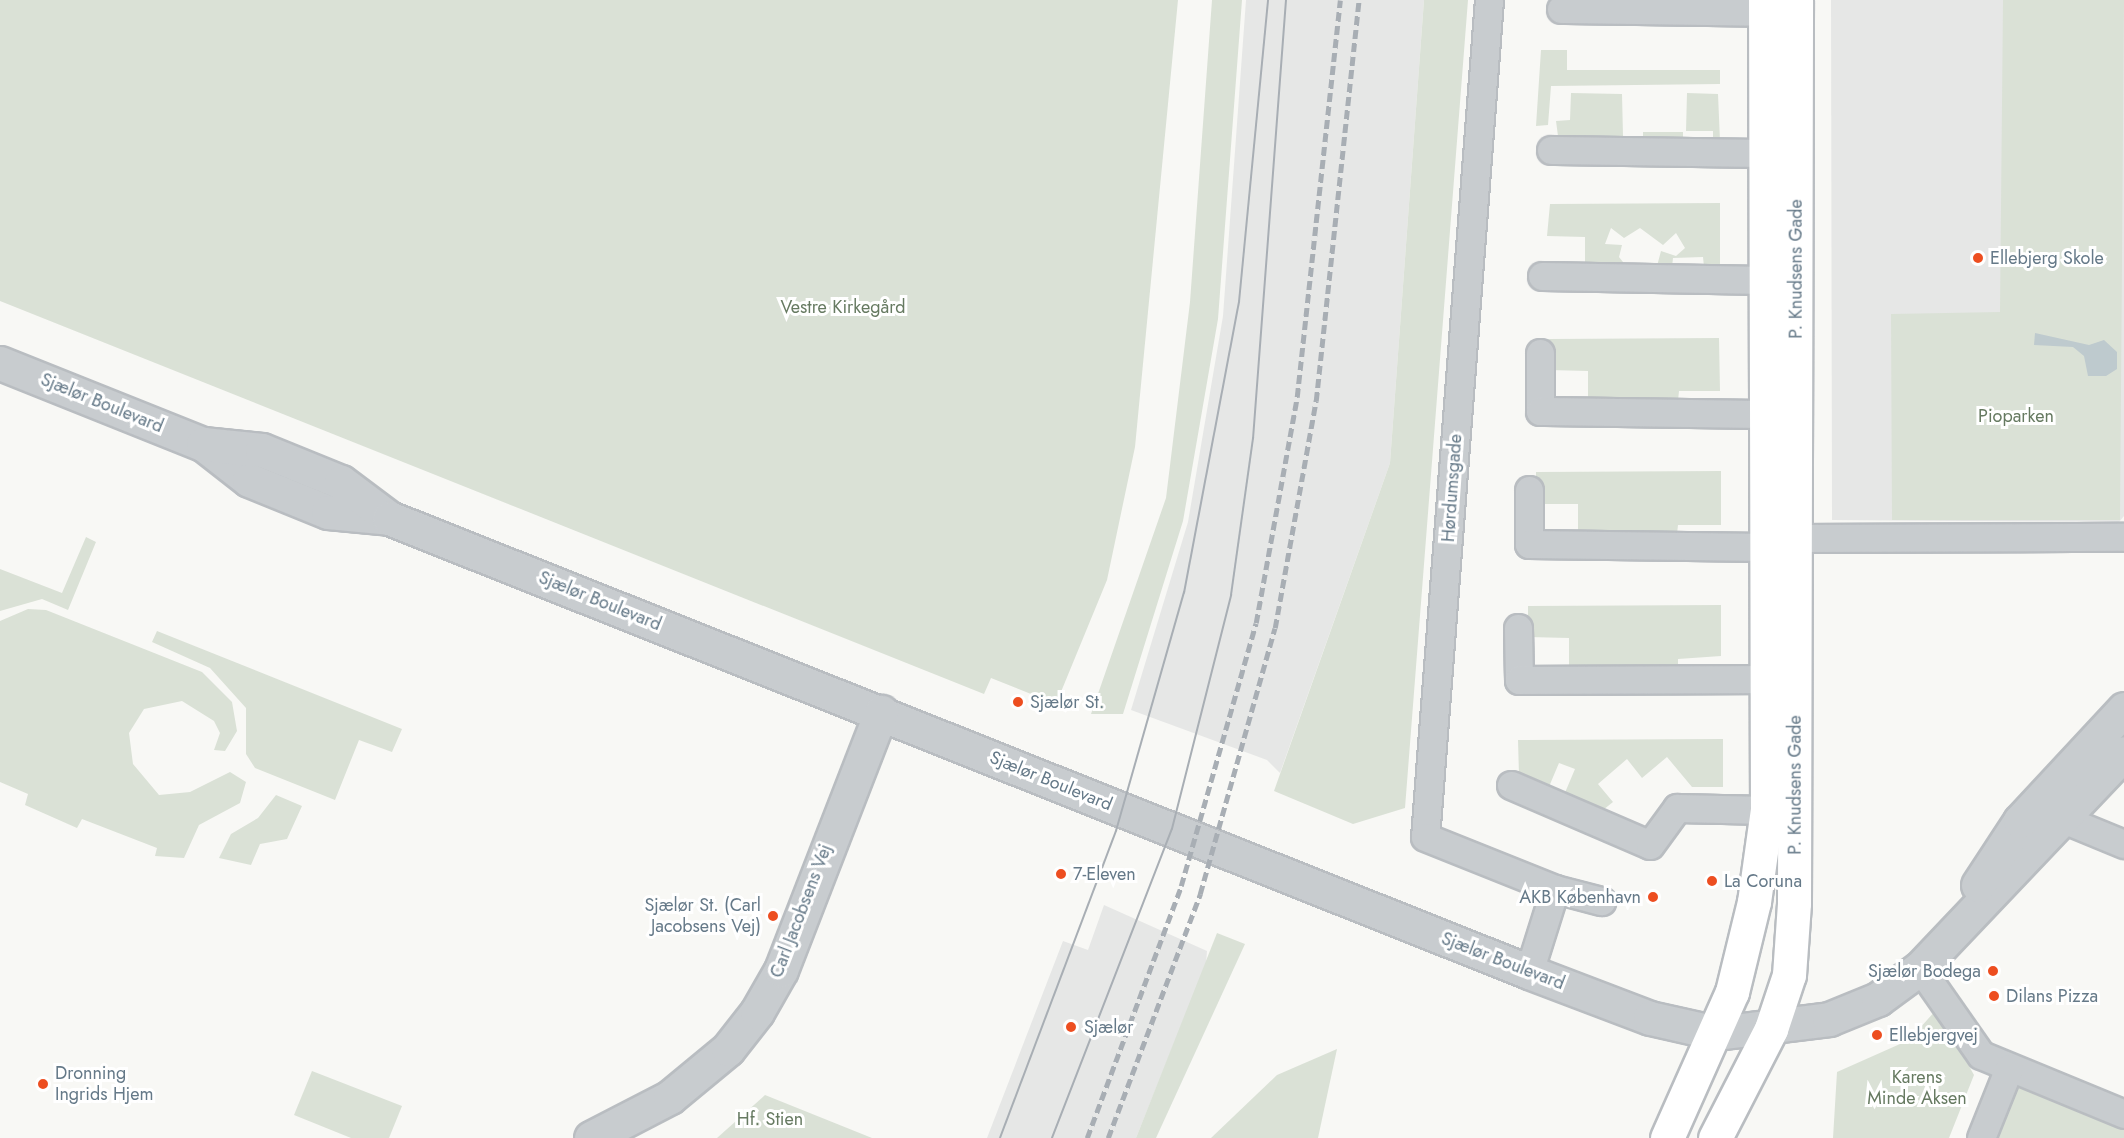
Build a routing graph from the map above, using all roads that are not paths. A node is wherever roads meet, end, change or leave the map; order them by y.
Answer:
1 (1489, 0) edge
2 (1796, 0) edge
3 (1765, 6) edge
4 (1561, 9) dead end
5 (1551, 150) dead end
6 (1765, 153) junction
7 (1542, 276) dead end
8 (1766, 280) junction
9 (1540, 353) dead end
10 (0, 363) edge
11 (1766, 414) junction
12 (1529, 490) dead end
13 (2124, 537) edge
14 (1781, 543) junction
15 (1518, 628) dead end
16 (1767, 679) junction
17 (2124, 709) edge
18 (880, 712) junction
19 (2124, 753) edge
20 (1511, 785) dead end
21 (1767, 810) junction
22 (2063, 819) junction
23 (2124, 844) edge
24 (1555, 888) junction
25 (1601, 902) dead end
26 (1926, 961) junction
27 (1529, 972) junction
28 (1771, 1029) junction
29 (1718, 1033) junction
30 (2009, 1068) junction
31 (2124, 1114) edge
32 (591, 1138) edge
33 (1668, 1138) edge
34 (1714, 1138) edge
35 (1981, 1138) edge

1 - 24 street, Hørdumsgade
2 - 14 main road, P. Knudsens Gade
3 - 4 street, P. Knudsens Gade
3 - 6 main road, P. Knudsens Gade
5 - 6 street
6 - 8 main road, P. Knudsens Gade
7 - 8 street, P. Knudsens Gade
8 - 11 main road, P. Knudsens Gade
9 - 11 street
10 - 18 street, Sjælør Boulevard
11 - 14 main road, P. Knudsens Gade
12 - 14 street
13 - 14 street
14 - 16 main road, P. Knudsens Gade
14 - 28 main road, P. Knudsens Gade
15 - 16 street
16 - 21 main road, P. Knudsens Gade
17 - 26 street
18 - 27 street, Sjælør Boulevard
18 - 32 street, Carl Jacobsens Vej
19 - 22 street
20 - 21 street, P. Knudsens Gade
21 - 29 main road, P. Knudsens Gade
22 - 23 street
22 - 26 street
24 - 25 street, Hørdumsgade
24 - 27 street
26 - 28 street, Sjælør Boulevard
26 - 30 street
27 - 29 street, Sjælør Boulevard
28 - 29 street, Sjælør Boulevard
28 - 34 main road
29 - 33 main road
30 - 31 street
30 - 35 street

